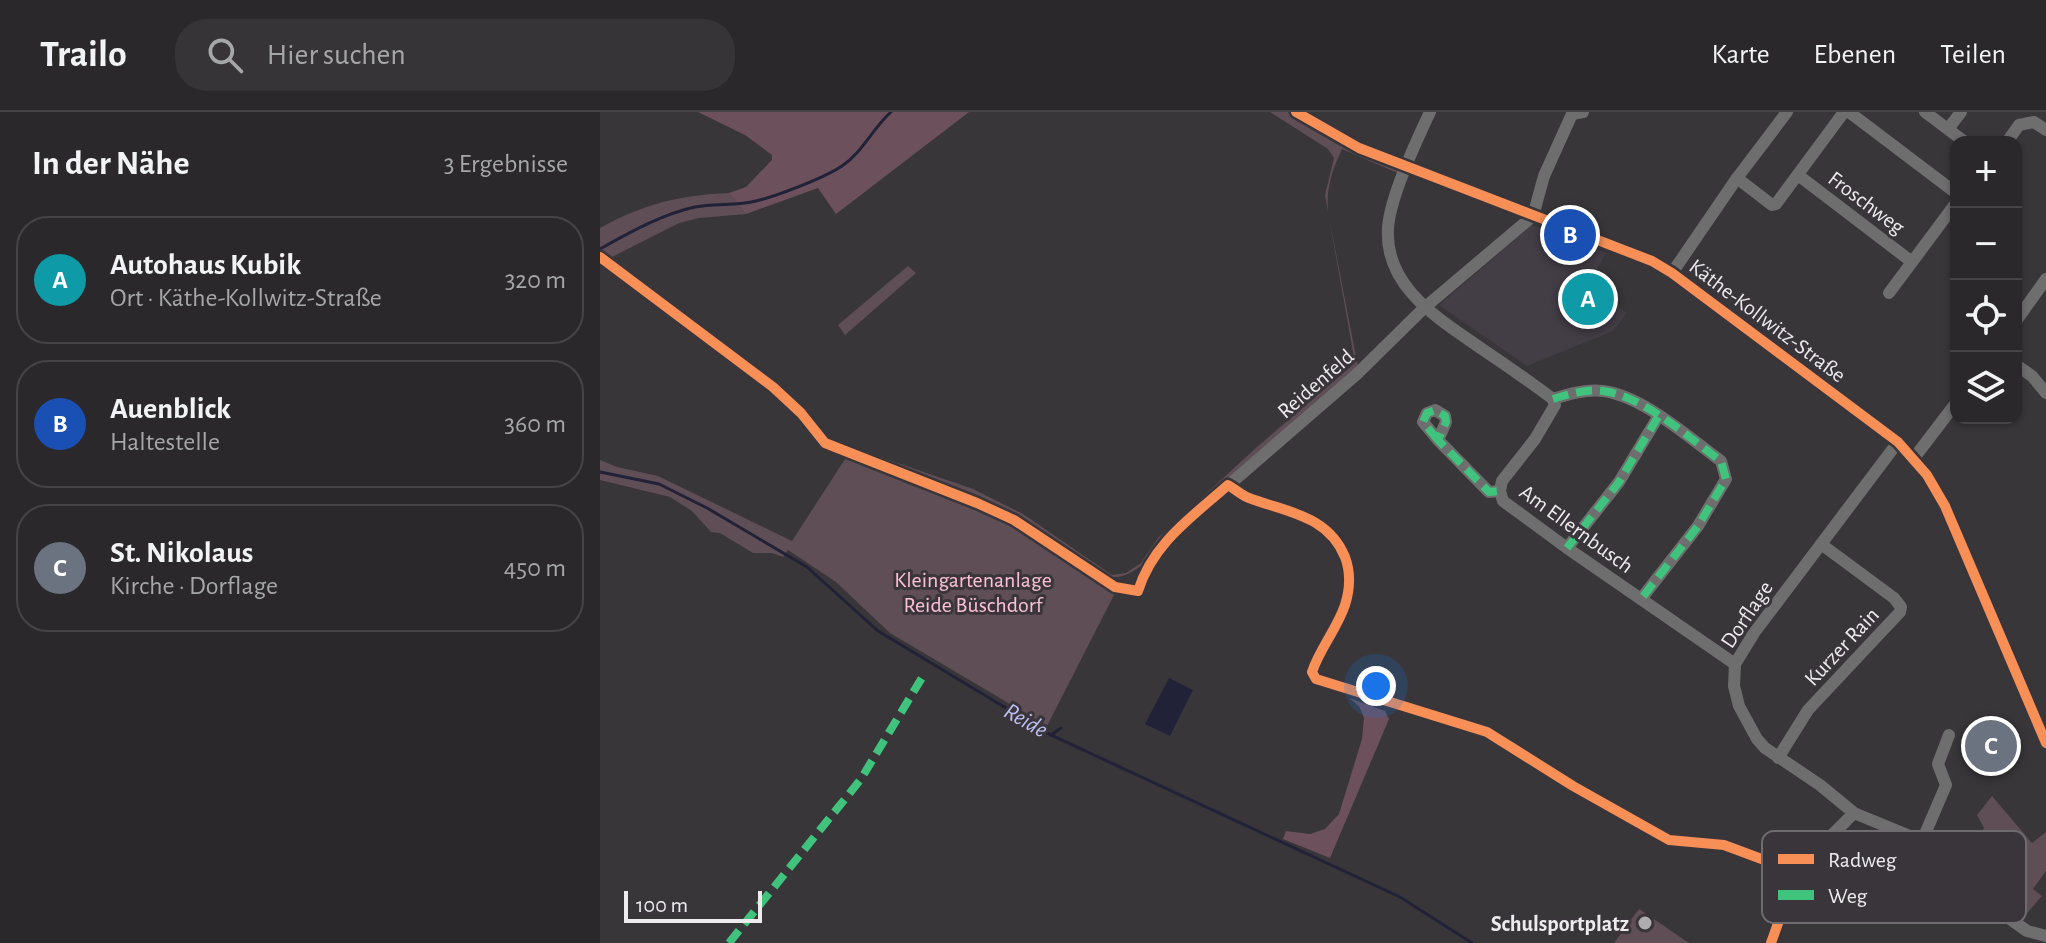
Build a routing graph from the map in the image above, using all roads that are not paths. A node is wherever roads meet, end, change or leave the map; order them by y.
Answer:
1 (1296, 112) edge
2 (1430, 112) edge
3 (1583, 112) edge
4 (1787, 112) edge
5 (1846, 112) edge
6 (1925, 112) edge
7 (1961, 112) edge
8 (1948, 129) junction
9 (2046, 130) edge
10 (1957, 136) edge
11 (2011, 136) edge
12 (1408, 166) junction
13 (1798, 175) junction
14 (1737, 178) junction
15 (1950, 189) edge
16 (1952, 208) edge
17 (1533, 216) junction
18 (1912, 262) junction
19 (1672, 273) junction
20 (2046, 279) edge
21 (1889, 293) dead end
22 (1424, 308) junction
23 (2022, 313) edge
24 (2046, 369) edge
25 (2022, 370) edge
26 (2037, 381) junction
27 (2046, 393) edge
28 (1553, 399) junction
29 (1950, 411) edge
30 (1658, 417) junction
31 (1438, 440) dead end
32 (1898, 442) junction
33 (1914, 458) junction
34 (1500, 491) junction
35 (1821, 544) junction
36 (1567, 548) junction
37 (1138, 591) dead end
38 (1641, 599) junction
39 (1735, 664) junction
40 (1949, 735) dead end
41 (2046, 743) edge
42 (1778, 758) junction
43 (1601, 802) dead end
44 (1854, 813) junction
45 (1836, 831) edge
46 (1898, 831) edge
47 (1926, 831) edge
48 (1762, 858) edge
49 (2016, 923) edge
50 (2046, 936) edge

1 - 12 street, Käthe-Kollwitz-Straße
2 - 12 street
3 - 17 street
4 - 14 street
5 - 13 street, Froschweg
5 - 15 street
6 - 8 street
7 - 8 street
8 - 10 street
9 - 11 street
12 - 17 street, Käthe-Kollwitz-Straße
12 - 22 street
13 - 14 street, Froschweg
13 - 18 street, Froschweg
14 - 19 street
16 - 18 street, Froschweg
17 - 19 street, Käthe-Kollwitz-Straße
17 - 22 street, Reidenfeld
18 - 21 street, Froschweg
19 - 32 street, Käthe-Kollwitz-Straße
20 - 23 street
22 - 28 street
22 - 37 street, Reidenfeld
24 - 26 street
25 - 26 street
26 - 27 street
28 - 30 street
28 - 34 street, Am Ellernbusch
29 - 33 street
30 - 36 street
30 - 38 street
31 - 34 street
32 - 33 street, Käthe-Kollwitz-Straße
32 - 35 street, Dorflage
33 - 41 street, Käthe-Kollwitz-Straße
34 - 36 street, Am Ellernbusch
35 - 39 street, Dorflage
35 - 42 street, Kurzer Rain
36 - 38 street, Am Ellernbusch
38 - 39 street, Am Ellernbusch
39 - 42 street, Dorflage
40 - 47 street
42 - 44 street, Dorflage
43 - 48 street
44 - 45 street
44 - 46 street, Dorflage
49 - 50 street

